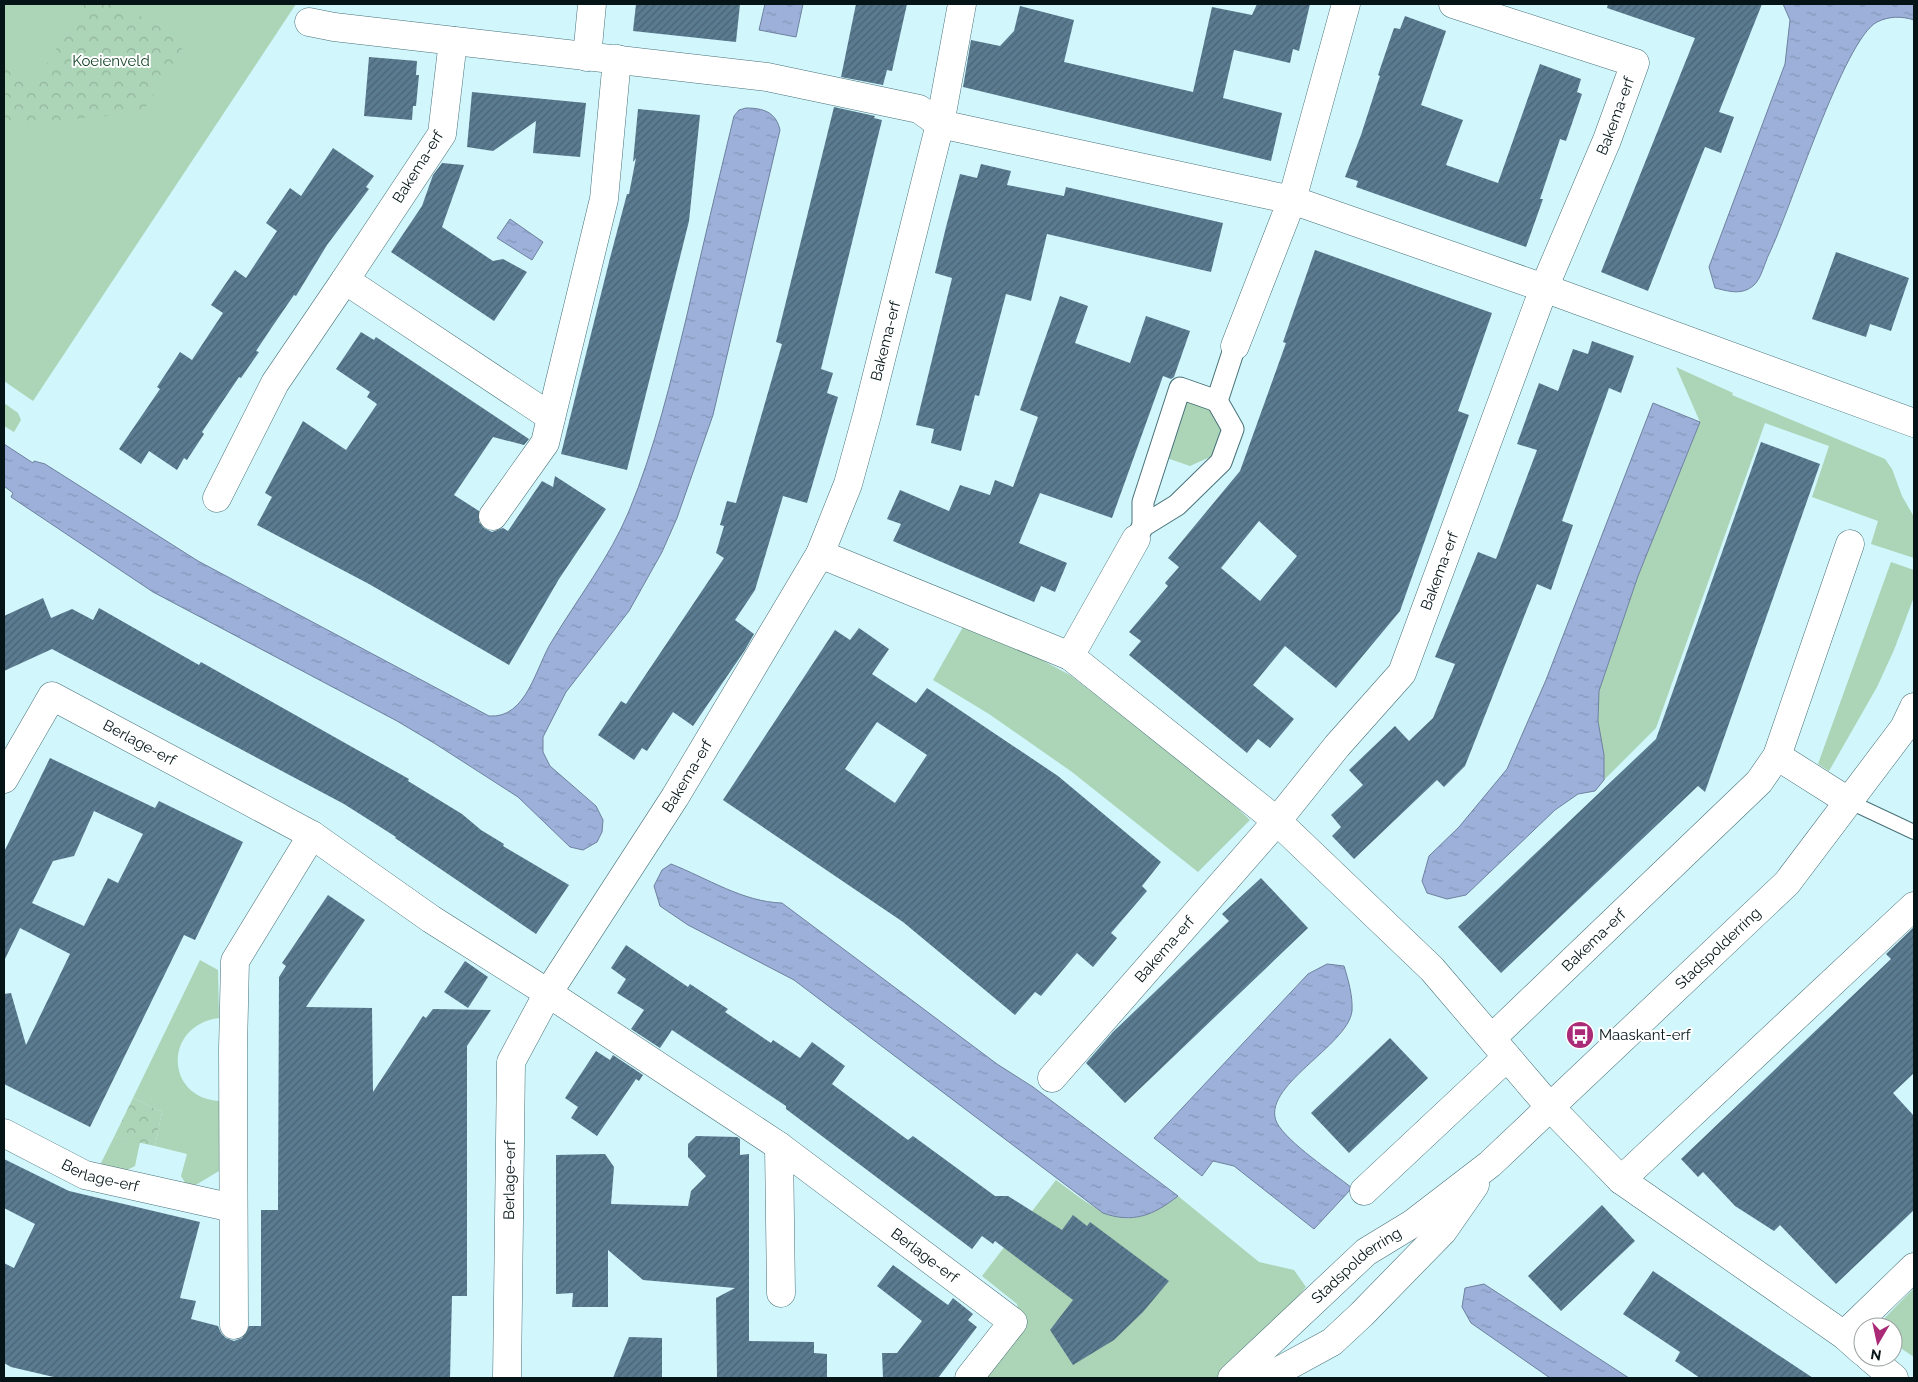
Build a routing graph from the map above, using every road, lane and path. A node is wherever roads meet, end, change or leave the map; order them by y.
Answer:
1 (592, 4) edge
2 (962, 4) edge
3 (1346, 4) edge
4 (1453, 4) edge
5 (309, 22) dead end
6 (453, 41) junction
7 (586, 57) junction
8 (617, 60) junction
9 (940, 124) junction
10 (1292, 200) junction
11 (344, 280) junction
12 (1544, 288) junction
13 (1235, 346) joint
14 (1217, 401) junction
15 (551, 417) junction
16 (1914, 423) edge
17 (217, 498) dead end
18 (493, 516) dead end
19 (1140, 532) junction
20 (1850, 544) dead end
21 (820, 554) junction
22 (1070, 656) junction
23 (1914, 707) edge
24 (1777, 756) junction
25 (4, 779) edge
26 (1848, 801) junction
27 (1277, 821) junction
28 (1914, 832) edge
29 (312, 834) junction
30 (1914, 906) edge
31 (548, 993) junction
32 (1499, 1048) junction
33 (1052, 1078) dead end
34 (1549, 1106) junction
35 (4, 1134) edge
36 (779, 1146) junction
37 (1490, 1164) junction
38 (1621, 1180) junction
39 (1364, 1191) dead end
40 (233, 1208) junction
41 (1914, 1267) edge
42 (781, 1293) dead end
43 (1874, 1317) edge
44 (234, 1325) dead end
45 (1853, 1343) edge
46 (1881, 1367) edge
47 (507, 1378) edge
48 (969, 1378) edge
49 (1232, 1378) edge
50 (1266, 1378) edge
51 (1894, 1378) edge

1 - 7 street
2 - 9 street, Bakema-erf
3 - 10 street
4 - 12 street, Bakema-erf
5 - 6 street
6 - 7 street
6 - 11 street, Bakema-erf
7 - 8 street
8 - 9 street
8 - 15 street
9 - 10 street
9 - 21 street, Bakema-erf
10 - 12 street
10 - 13 street
11 - 15 street
11 - 17 street, Bakema-erf
12 - 16 street
12 - 27 street, Bakema-erf
13 - 14 street
14 - 19 street
14 - 19 street
15 - 18 street
19 - 22 street
20 - 24 street, Bakema-erf
21 - 22 street
21 - 31 street, Bakema-erf
22 - 27 street
23 - 26 street, Stadspolderring
24 - 26 street
24 - 32 street, Bakema-erf
25 - 29 street, Berlage-erf
26 - 28 lane
26 - 34 street, Stadspolderring
27 - 32 street
27 - 33 street, Bakema-erf
29 - 31 street, Berlage-erf
29 - 40 street
30 - 38 street
31 - 36 street, Berlage-erf
31 - 47 street, Berlage-erf
32 - 34 street
32 - 39 street, Bakema-erf
34 - 37 street, Stadspolderring
34 - 38 street
35 - 40 street, Berlage-erf
36 - 42 street
36 - 48 street, Berlage-erf
37 - 49 street, Stadspolderring
37 - 50 street, Stadspolderring
38 - 45 street
40 - 44 street
41 - 43 street
46 - 51 street

